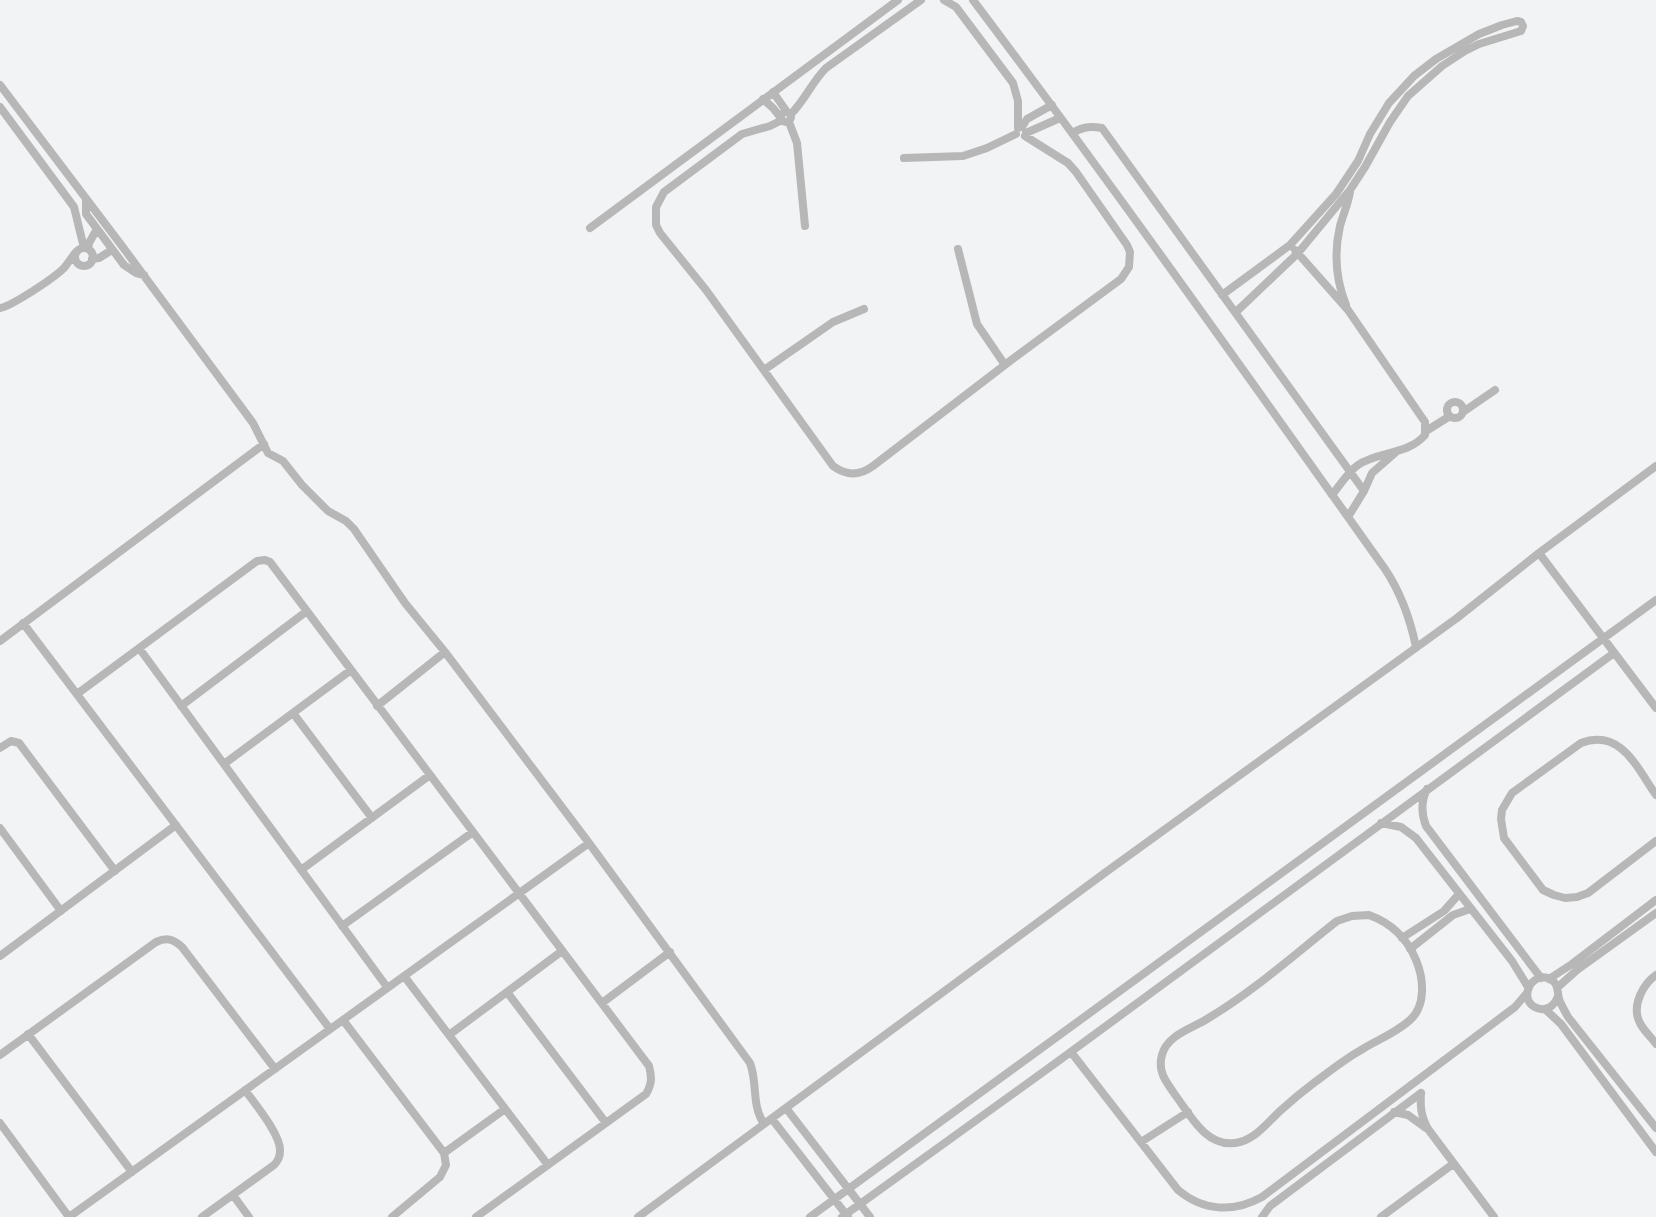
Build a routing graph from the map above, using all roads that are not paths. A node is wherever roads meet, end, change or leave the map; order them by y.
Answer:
1 (898, 0) edge
2 (921, 0) edge
3 (944, 0) edge
4 (973, 0) edge
5 (0, 85) edge
6 (773, 92) junction
7 (764, 99) junction
8 (1052, 104) junction
9 (0, 107) edge
10 (786, 117) junction
11 (1060, 118) junction
12 (1021, 131) junction
13 (1072, 133) junction
14 (904, 158) dead end
15 (1350, 190) junction
16 (86, 199) junction
17 (805, 226) dead end
18 (590, 228) dead end
19 (97, 229) junction
20 (1290, 245) junction
21 (86, 248) junction
22 (958, 249) dead end
23 (112, 250) junction
24 (76, 252) junction
25 (1298, 253) junction
26 (92, 258) junction
27 (144, 274) junction
28 (1222, 295) junction
29 (0, 308) edge
30 (864, 309) dead end
31 (1348, 310) junction
32 (1236, 312) junction
33 (1005, 365) junction
34 (764, 370) junction
35 (1495, 390) dead end
36 (1463, 412) junction
37 (1450, 416) junction
38 (1426, 431) junction
39 (264, 444) junction
40 (1396, 452) junction
41 (1656, 466) edge
42 (1350, 472) junction
43 (1364, 492) junction
44 (1332, 495) junction
45 (1348, 516) junction
46 (1539, 553) junction
47 (1656, 600) edge
48 (307, 611) junction
49 (23, 623) junction
50 (1603, 638) junction
51 (0, 641) edge
52 (1416, 647) junction
53 (139, 648) junction
54 (445, 652) junction
55 (1614, 653) junction
56 (351, 670) junction
57 (77, 694) junction
58 (181, 706) junction
59 (377, 706) junction
60 (1656, 708) edge
61 (293, 713) junction
62 (0, 748) edge
63 (224, 764) junction
64 (430, 775) junction
65 (1428, 789) junction
66 (1656, 795) edge
67 (372, 818) junction
68 (1381, 823) junction
69 (176, 825) junction
70 (0, 828) edge
71 (473, 832) junction
72 (1656, 841) edge
73 (590, 843) junction
74 (302, 870) junction
75 (114, 871) junction
76 (519, 893) junction
77 (1459, 894) junction
78 (1656, 900) edge
79 (1470, 909) junction
80 (61, 911) junction
81 (1656, 913) edge
82 (342, 926) junction
83 (1402, 938) junction
84 (1410, 949) junction
85 (562, 951) junction
86 (670, 952) junction
87 (0, 956) edge
88 (1581, 962) junction
89 (1656, 975) edge
90 (404, 976) junction
91 (1545, 978) junction
92 (1558, 987) junction
93 (387, 988) junction
94 (1527, 990) junction
95 (507, 992) junction
96 (1558, 996) junction
97 (602, 1003) junction
98 (1545, 1009) junction
99 (343, 1020) junction
100 (330, 1028) junction
101 (28, 1034) junction
102 (449, 1035) junction
103 (1656, 1044) edge
104 (1071, 1052) junction
105 (0, 1055) edge
106 (275, 1069) junction
107 (245, 1090) junction
108 (505, 1108) junction
109 (786, 1108) junction
110 (1188, 1112) junction
111 (1394, 1112) junction
112 (772, 1119) junction
113 (0, 1123) edge
114 (606, 1123) junction
115 (764, 1124) junction
116 (1656, 1128) edge
117 (1428, 1129) junction
118 (1141, 1142) junction
119 (1656, 1152) edge
120 (444, 1153) junction
121 (1453, 1164) junction
122 (548, 1165) junction
123 (132, 1172) junction
124 (849, 1189) junction
125 (233, 1195) junction
126 (834, 1199) junction
127 (860, 1204) junction
128 (1394, 1214) edge
129 (846, 1216) edge
130 (69, 1217) edge
131 (202, 1217) edge
132 (249, 1217) edge
133 (392, 1217) edge
134 (476, 1217) edge
135 (638, 1217) edge
136 (810, 1217) edge
137 (870, 1217) edge
138 (1262, 1217) edge
139 (1381, 1217) edge
140 (1494, 1217) edge

1 - 6 street
2 - 10 street
3 - 12 street
4 - 8 street
5 - 16 street
6 - 7 street
6 - 10 street
7 - 10 street
7 - 18 street
8 - 11 street
8 - 12 street
9 - 21 street
10 - 17 street
10 - 34 street
11 - 12 street
11 - 13 street
12 - 14 street
12 - 33 street
13 - 28 street
13 - 44 street
15 - 20 street
15 - 25 street
15 - 31 street
16 - 19 street
16 - 27 street
19 - 21 street
19 - 23 street
20 - 25 street
20 - 28 street
21 - 24 street
21 - 26 street
22 - 33 street
23 - 26 street
23 - 27 street
24 - 26 street
24 - 29 street
25 - 31 street
25 - 32 street
27 - 39 street
28 - 32 street
30 - 34 street
31 - 38 street
32 - 42 street
33 - 34 street
35 - 36 street
36 - 37 street
36 - 37 street
37 - 38 street
38 - 40 street
39 - 49 street
39 - 54 street
40 - 42 street
40 - 43 street
41 - 46 street
42 - 43 street
42 - 44 street
43 - 45 street
44 - 45 street
45 - 52 street
46 - 50 street
46 - 52 street
47 - 50 street
48 - 53 street
48 - 56 street
48 - 58 street
49 - 51 street
49 - 57 street
50 - 55 street
50 - 124 street
52 - 109 street
53 - 57 street
53 - 58 street
54 - 59 street
54 - 73 street
55 - 60 street
55 - 65 street
56 - 59 street
56 - 61 street
57 - 69 street
58 - 63 street
59 - 64 street
61 - 63 street
61 - 67 street
62 - 75 street
63 - 74 street
64 - 67 street
64 - 71 street
65 - 68 street
65 - 91 street
66 - 72 street
67 - 74 street
68 - 77 street
68 - 104 street
69 - 75 street
69 - 100 street
70 - 80 street
71 - 76 street
71 - 82 street
73 - 76 street
73 - 86 street
74 - 82 street
75 - 80 street
76 - 85 street
76 - 90 street
77 - 79 street
77 - 83 street
78 - 88 street
79 - 84 street
79 - 94 street
80 - 87 street
81 - 88 street
82 - 93 street
83 - 84 street
83 - 110 street
84 - 110 street
85 - 95 street
85 - 97 street
86 - 97 street
86 - 115 street
88 - 91 street
88 - 92 street
89 - 103 street
90 - 93 street
90 - 102 street
91 - 92 street
91 - 94 street
92 - 96 street
93 - 99 street
94 - 98 street
94 - 118 street
95 - 102 street
95 - 114 street
96 - 98 street
96 - 116 street
97 - 114 street
98 - 119 street
99 - 100 street
99 - 120 street
100 - 106 street
101 - 105 street
101 - 106 street
101 - 123 street
102 - 108 street
104 - 118 street
104 - 127 street
106 - 107 street
107 - 123 street
107 - 125 street
108 - 120 street
108 - 122 street
109 - 112 street
109 - 124 street
110 - 118 street
111 - 117 street
111 - 117 street
111 - 138 street
112 - 115 street
112 - 126 street
113 - 130 street
114 - 122 street
115 - 135 street
117 - 121 street
120 - 133 street
121 - 128 street
121 - 140 street
122 - 134 street
123 - 130 street
124 - 126 street
124 - 127 street
125 - 131 street
125 - 132 street
126 - 129 street
126 - 136 street
127 - 129 street
127 - 137 street
128 - 139 street

